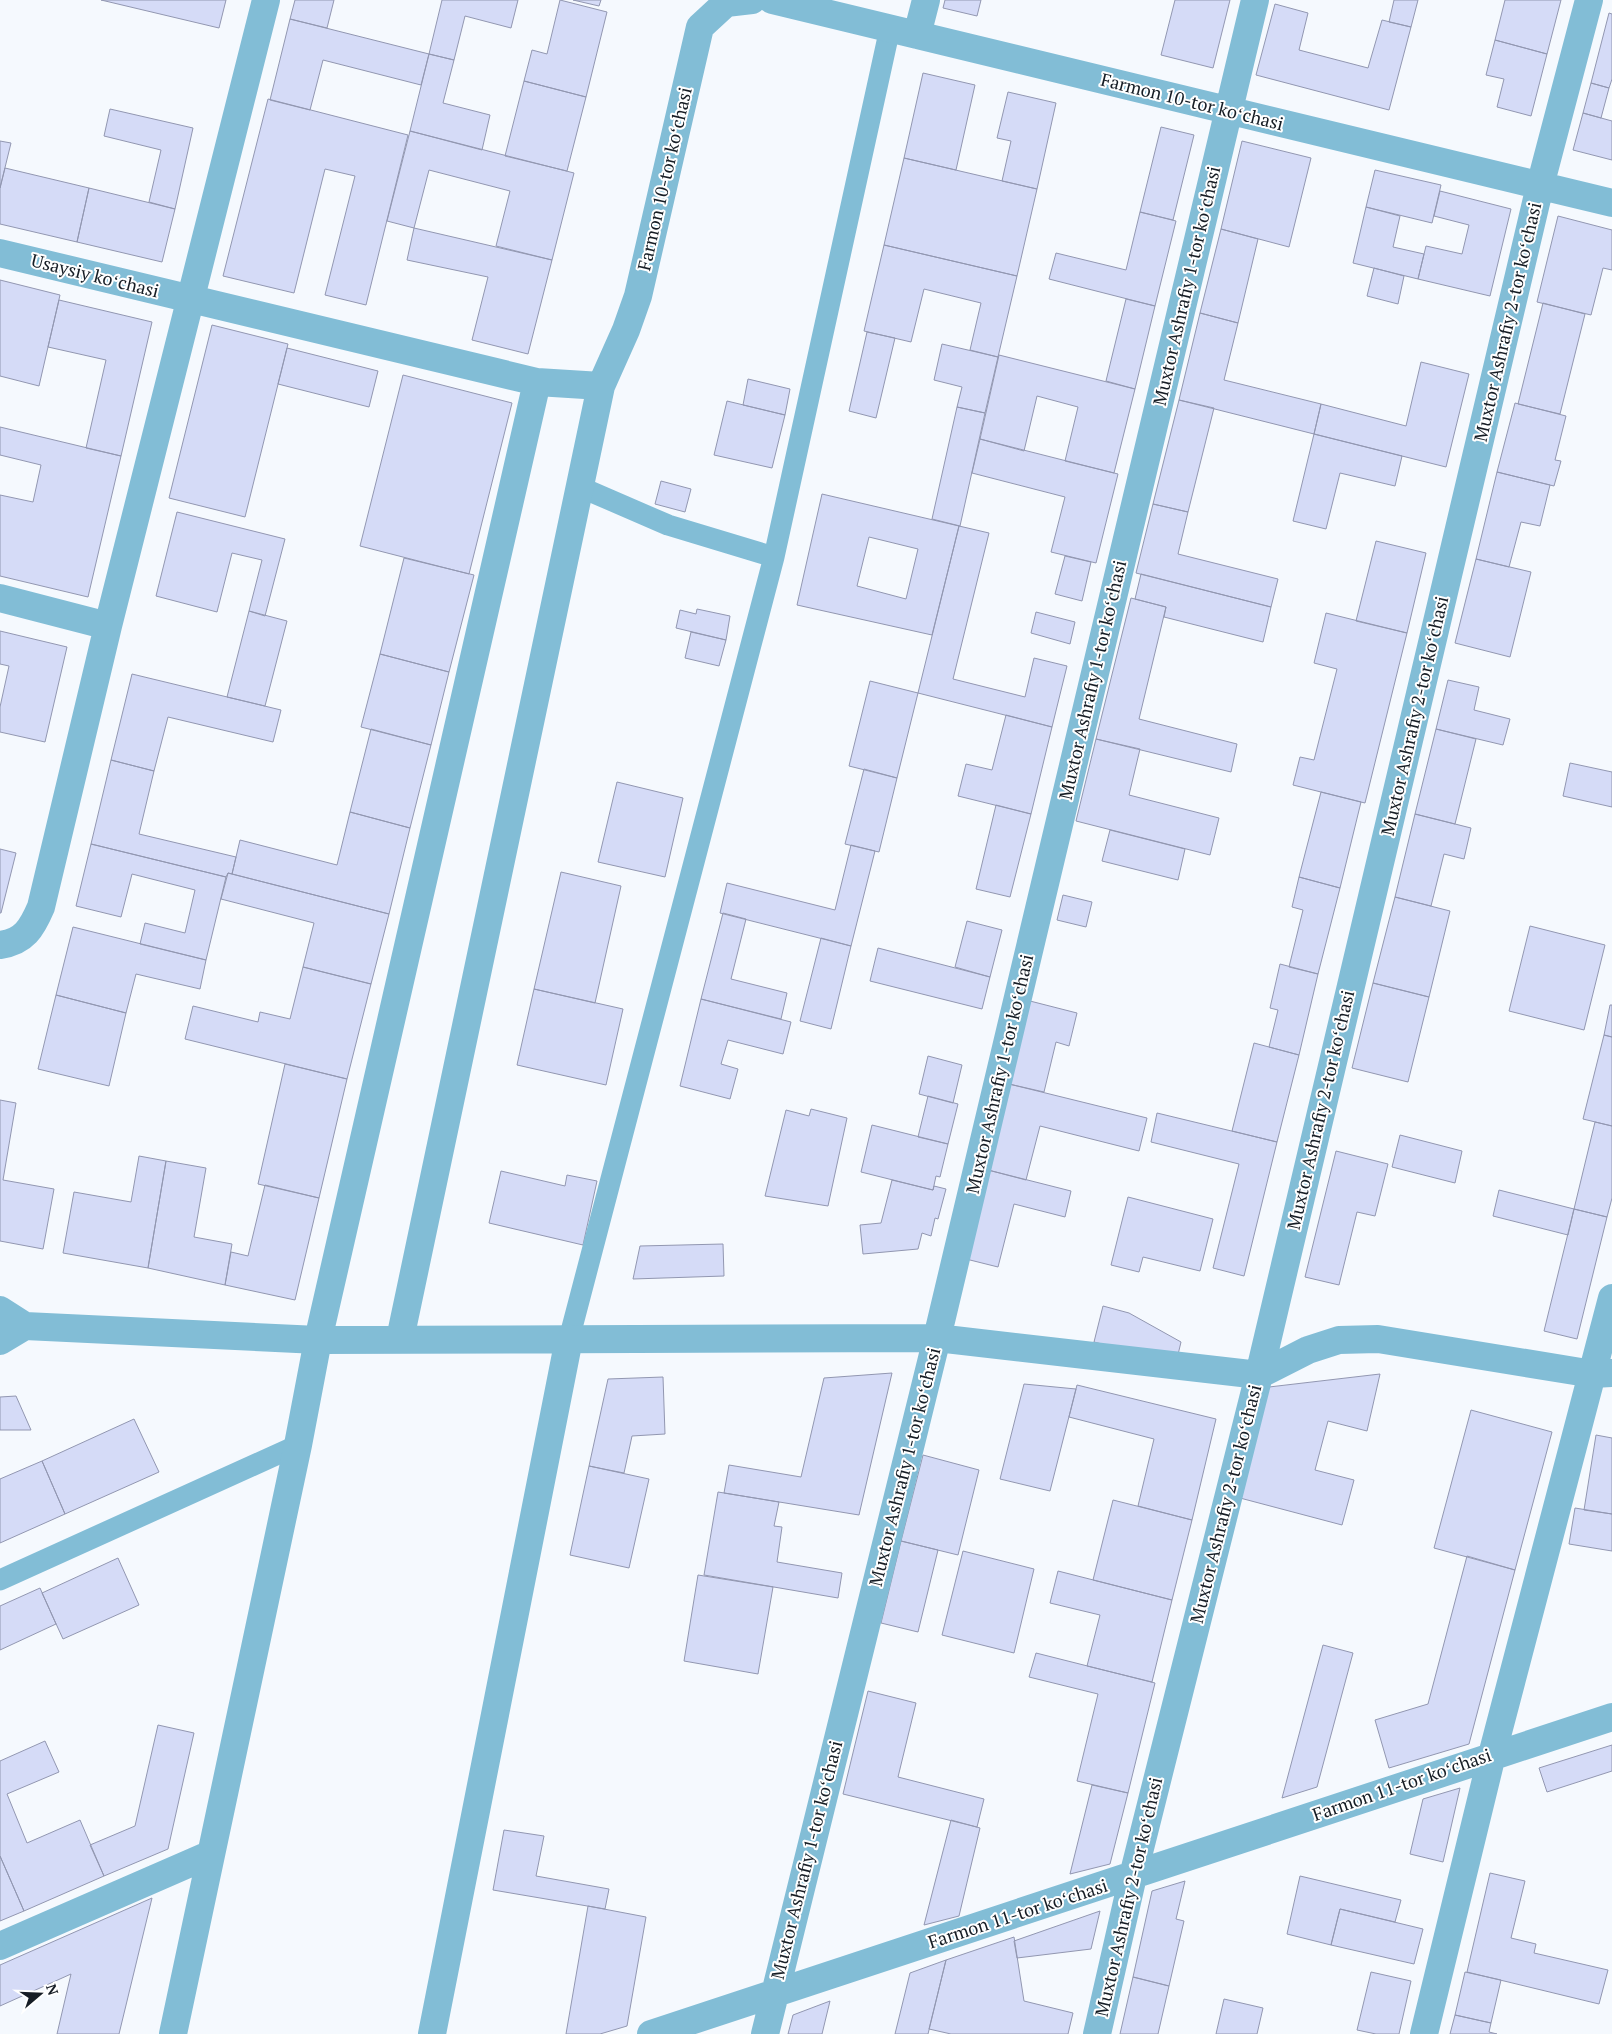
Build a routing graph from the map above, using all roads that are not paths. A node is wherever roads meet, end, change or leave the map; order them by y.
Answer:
1 (266, 0) edge
2 (772, 0) edge
3 (926, 0) edge
4 (1255, 0) edge
5 (1589, 0) edge
6 (735, 1) edge
7 (890, 28) junction
8 (917, 35) junction
9 (1228, 112) junction
10 (1540, 186) junction
11 (1612, 203) edge
12 (0, 253) edge
13 (191, 299) junction
14 (537, 382) junction
15 (601, 386) junction
16 (580, 487) junction
17 (774, 557) junction
18 (0, 598) edge
19 (108, 626) junction
20 (0, 945) edge
21 (1612, 1298) edge
22 (0, 1310) edge
23 (25, 1326) junction
24 (937, 1338) junction
25 (569, 1339) junction
26 (318, 1340) junction
27 (400, 1340) junction
28 (0, 1341) edge
29 (1602, 1373) edge
30 (1259, 1375) junction
31 (298, 1445) junction
32 (0, 1580) edge
33 (1612, 1717) edge
34 (1492, 1755) junction
35 (211, 1854) junction
36 (1133, 1876) junction
37 (0, 1946) edge
38 (775, 1993) junction
39 (173, 2034) edge
40 (432, 2034) edge
41 (651, 2034) edge
42 (764, 2034) edge
43 (1097, 2034) edge
44 (1424, 2034) edge

1 - 13 street
2 - 7 street, Farmon 10-tor koʻchasi
3 - 8 street
4 - 9 street, Muxtor Ashrafiy 1-tor koʻchasi
5 - 10 street, Muxtor Ashrafiy 2-tor koʻchasi
6 - 15 street, Farmon 10-tor koʻchasi
7 - 8 street, Farmon 10-tor koʻchasi
7 - 17 lane
8 - 9 street, Farmon 10-tor koʻchasi
9 - 10 street, Farmon 10-tor koʻchasi
9 - 24 street, Muxtor Ashrafiy 1-tor koʻchasi
10 - 11 street, Farmon 10-tor koʻchasi
10 - 30 street, Muxtor Ashrafiy 2-tor koʻchasi
12 - 13 street, Usaysiy koʻchasi
13 - 14 street, Usaysiy koʻchasi
13 - 19 street
14 - 15 street, Usaysiy koʻchasi
14 - 26 street
15 - 16 street, Farmon 10-tor koʻchasi
16 - 17 lane
16 - 27 street, Farmon 10-tor koʻchasi
17 - 25 lane
18 - 19 street
19 - 20 street
21 - 29 street
22 - 23 street
23 - 26 street
23 - 28 street
24 - 25 street
24 - 30 street
24 - 38 street, Muxtor Ashrafiy 1-tor koʻchasi
25 - 27 street
25 - 40 street
26 - 27 street
26 - 31 street
29 - 30 street
29 - 34 street
30 - 36 street, Muxtor Ashrafiy 2-tor koʻchasi
31 - 32 lane
31 - 35 street
33 - 34 street, Farmon 11-tor koʻchasi
34 - 36 street, Farmon 11-tor koʻchasi
34 - 44 street
35 - 37 street
35 - 39 street
36 - 38 street, Farmon 11-tor koʻchasi
36 - 43 street, Muxtor Ashrafiy 2-tor koʻchasi
38 - 41 street, Farmon 11-tor koʻchasi
38 - 42 street, Muxtor Ashrafiy 1-tor koʻchasi

